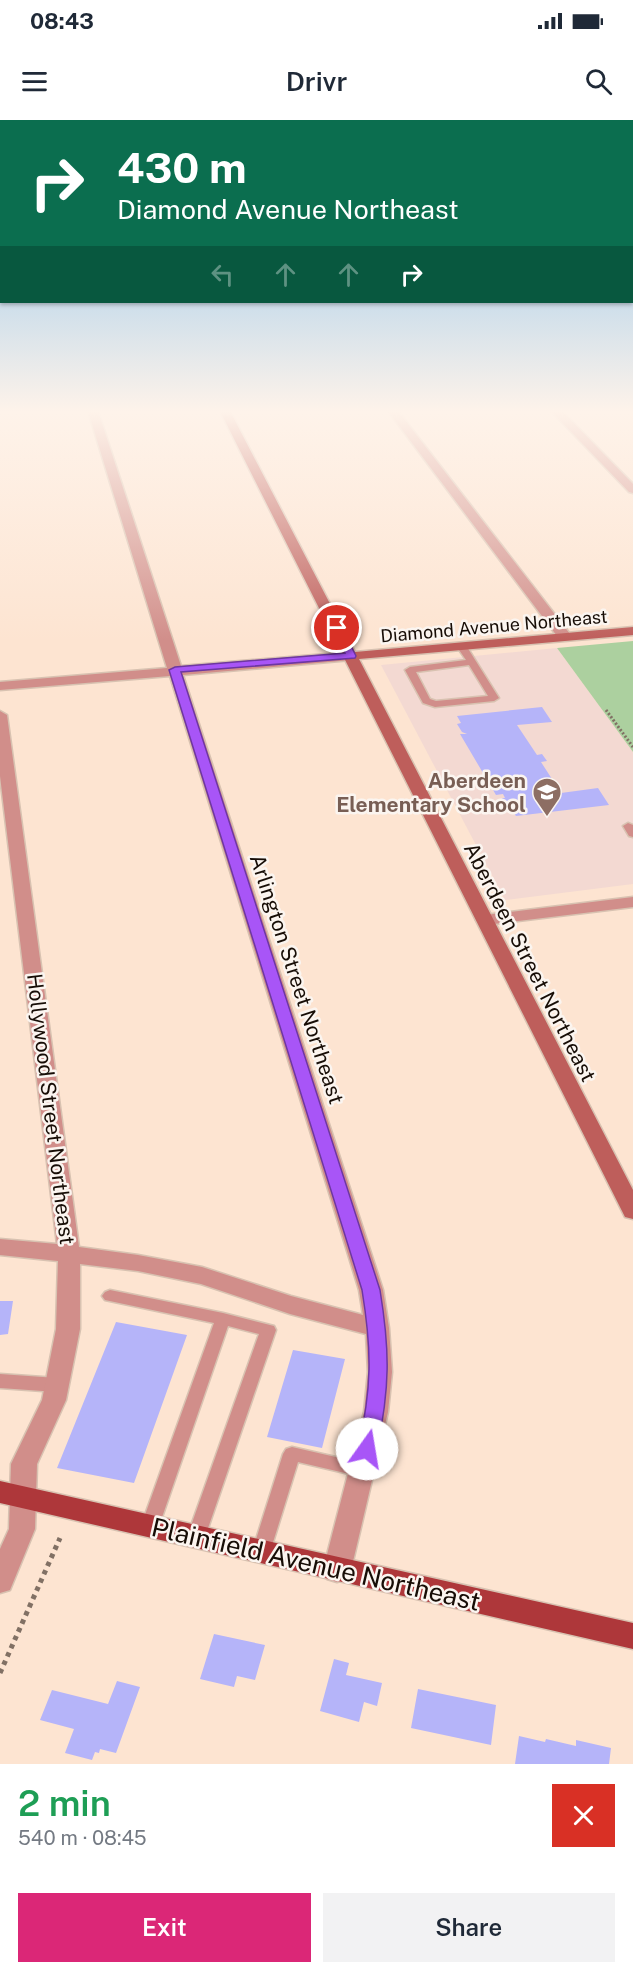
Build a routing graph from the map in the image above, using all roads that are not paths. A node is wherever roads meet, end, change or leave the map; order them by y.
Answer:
1 (117, 488) edge
2 (264, 488) edge
3 (451, 488) edge
4 (633, 631) edge
5 (565, 637) junction
6 (462, 647) junction
7 (351, 656) junction
8 (471, 662) junction
9 (175, 670) junction
10 (0, 686) edge
11 (0, 715) edge
12 (633, 902) edge
13 (485, 920) junction
14 (633, 1211) edge
15 (0, 1247) edge
16 (69, 1254) junction
17 (110, 1296) dead end
18 (223, 1319) junction
19 (377, 1328) junction
20 (0, 1381) edge
21 (57, 1385) junction
22 (362, 1470) junction
23 (12, 1495) edge
24 (150, 1526) junction
25 (196, 1537) junction
26 (261, 1552) junction
27 (337, 1570) junction
28 (0, 1581) edge
29 (633, 1636) edge

1 - 9 street, Arlington Street Northeast
2 - 7 street, Aberdeen Street Northeast
3 - 5 street
4 - 5 street, Diamond Avenue Northeast
5 - 6 street, Diamond Avenue Northeast
6 - 7 street, Diamond Avenue Northeast
6 - 8 lane
7 - 9 street, Diamond Avenue Northeast
7 - 13 street, Aberdeen Street Northeast
8 - 8 lane
9 - 10 street, Diamond Avenue Northeast
9 - 19 street, Arlington Street Northeast
11 - 16 street, Hollywood Street Northeast
12 - 13 street
13 - 14 street, Aberdeen Street Northeast
15 - 16 street
16 - 19 street
16 - 21 street, Hollywood Street Northeast
17 - 18 lane
18 - 24 lane
18 - 25 lane
19 - 22 street, Arlington Street Northeast
20 - 21 lane
21 - 23 street, Hollywood Street Northeast
22 - 26 lane
22 - 27 street, Arlington Street Northeast
23 - 24 main road, Plainfield Avenue Northeast
23 - 28 street, Hollywood Street Northeast
24 - 25 main road, Plainfield Avenue Northeast
25 - 26 main road, Plainfield Avenue Northeast
26 - 27 main road, Plainfield Avenue Northeast
27 - 29 main road, Plainfield Avenue Northeast

